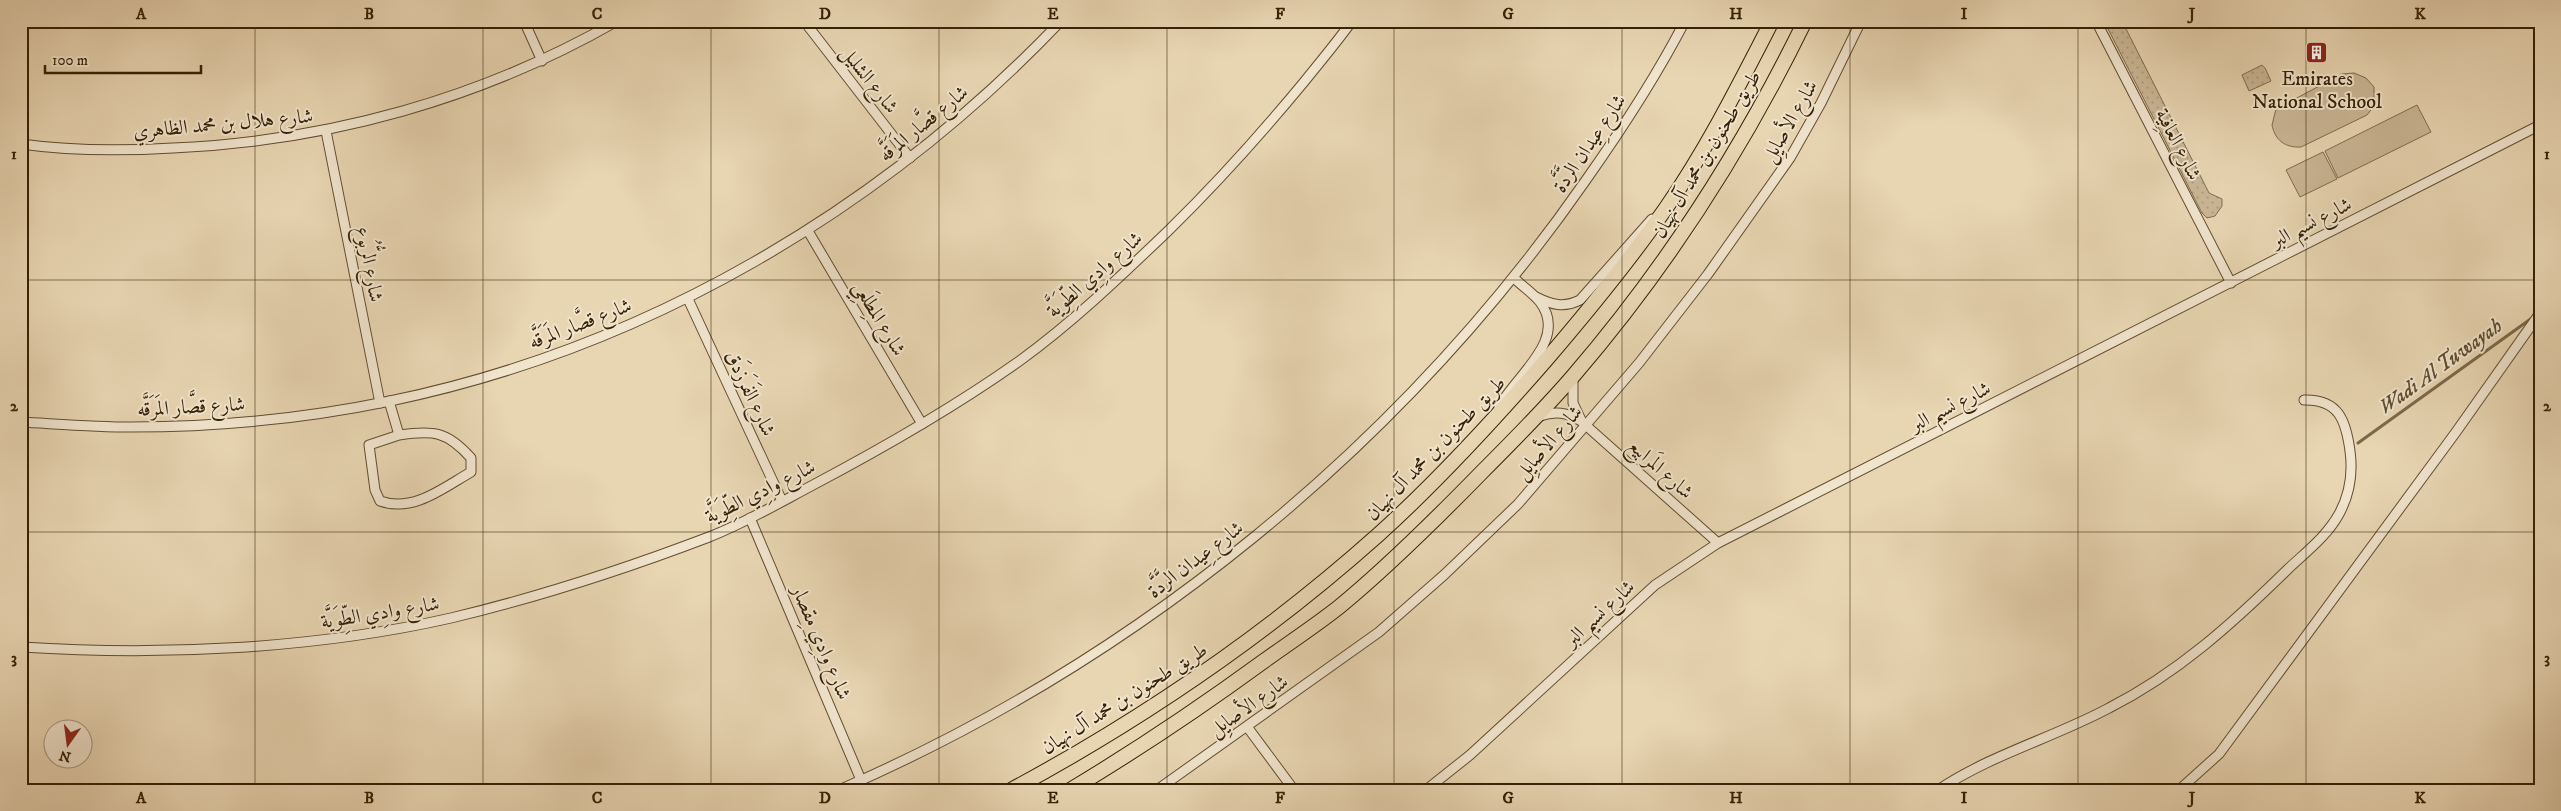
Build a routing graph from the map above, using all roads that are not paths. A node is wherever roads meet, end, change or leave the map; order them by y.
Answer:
1 (524, 21) edge
2 (617, 21) edge
3 (804, 21) edge
4 (1060, 21) edge
5 (1352, 21) edge
6 (1685, 21) edge
7 (1772, 21) edge
8 (1805, 21) edge
9 (1861, 21) edge
10 (2096, 21) edge
11 (542, 61) junction
12 (2540, 125) edge
13 (326, 131) junction
14 (21, 144) edge
15 (910, 158) junction
16 (1666, 208) junction
17 (808, 231) junction
18 (1514, 278) junction
19 (2231, 283) junction
20 (1536, 297) junction
21 (688, 299) junction
22 (2540, 313) edge
23 (1574, 375) junction
24 (2304, 400) dead end
25 (385, 402) junction
26 (1494, 419) junction
27 (1533, 420) junction
28 (21, 422) edge
29 (1583, 423) junction
30 (922, 424) junction
31 (399, 435) junction
32 (782, 501) junction
33 (750, 518) junction
34 (1718, 543) junction
35 (21, 647) edge
36 (1248, 728) junction
37 (861, 780) junction
38 (839, 790) edge
39 (1011, 790) edge
40 (1070, 790) edge
41 (1157, 790) edge
42 (1294, 790) edge
43 (1426, 790) edge
44 (1938, 790) edge
45 (2178, 790) edge

1 - 11 street
2 - 11 street, شارع هلال بن محمد الظاهري
3 - 15 street, شارع الشليل
4 - 15 street, شارع قصَّار المَرَقَّه
5 - 30 street, شارع وادِي الطِّوَيَّة
6 - 18 street, شارع عِيدان الرَّدَّة
7 - 16 main road, طريق طحنون بن محمد آل نهيان
8 - 23 main road, طريق طحنون بن محمد آل نهيان
9 - 29 street, شارع الأصايِل
10 - 19 street, شارع العافِية
11 - 13 street, شارع هلال بن محمد الظاهري
12 - 19 street, شارع نسيم البر
13 - 14 street, شارع هلال بن محمد الظاهري
13 - 25 street, شارع الرُّبُوع
15 - 17 street, شارع قصَّار المَرَقَّه
16 - 20 street
16 - 26 main road, طريق طحنون بن محمد آل نهيان
17 - 21 street, شارع قصَّار المَرَقَّه
17 - 30 street, شارع المِطلَعِي
18 - 20 street
18 - 37 street, شارع عِيدان الرَّدَّة
19 - 34 street, شارع نسيم البر
20 - 26 street
21 - 25 street, شارع قصَّار المَرَقَّه
21 - 32 street, شارع الفَرَزدَق
22 - 45 street
23 - 27 main road, طريق طحنون بن محمد آل نهيان
23 - 29 street, شارع المَرابِيع
24 - 44 street
25 - 28 street, شارع قصَّار المَرَقَّه
25 - 31 street, شارع الرُّبُوع
26 - 39 main road, طريق طحنون بن محمد آل نهيان
27 - 29 street, شارع المَرابِيع
27 - 40 main road, طريق طحنون بن محمد آل نهيان
29 - 34 street, شارع المَرابِيع
29 - 36 street, شارع الأصايِل
30 - 32 street, شارع وادِي الطِّوَيَّة
31 - 31 street
32 - 33 street, شارع وادِي الطِّوَيَّة
33 - 35 street, شارع وادِي الطِّوَيَّة
33 - 37 street, شارع وادِي مِقصار
34 - 43 street, شارع نسيم البر
36 - 41 street, شارع الأصايِل
36 - 42 street
37 - 38 street, شارع عِيدان الرَّدَّة

